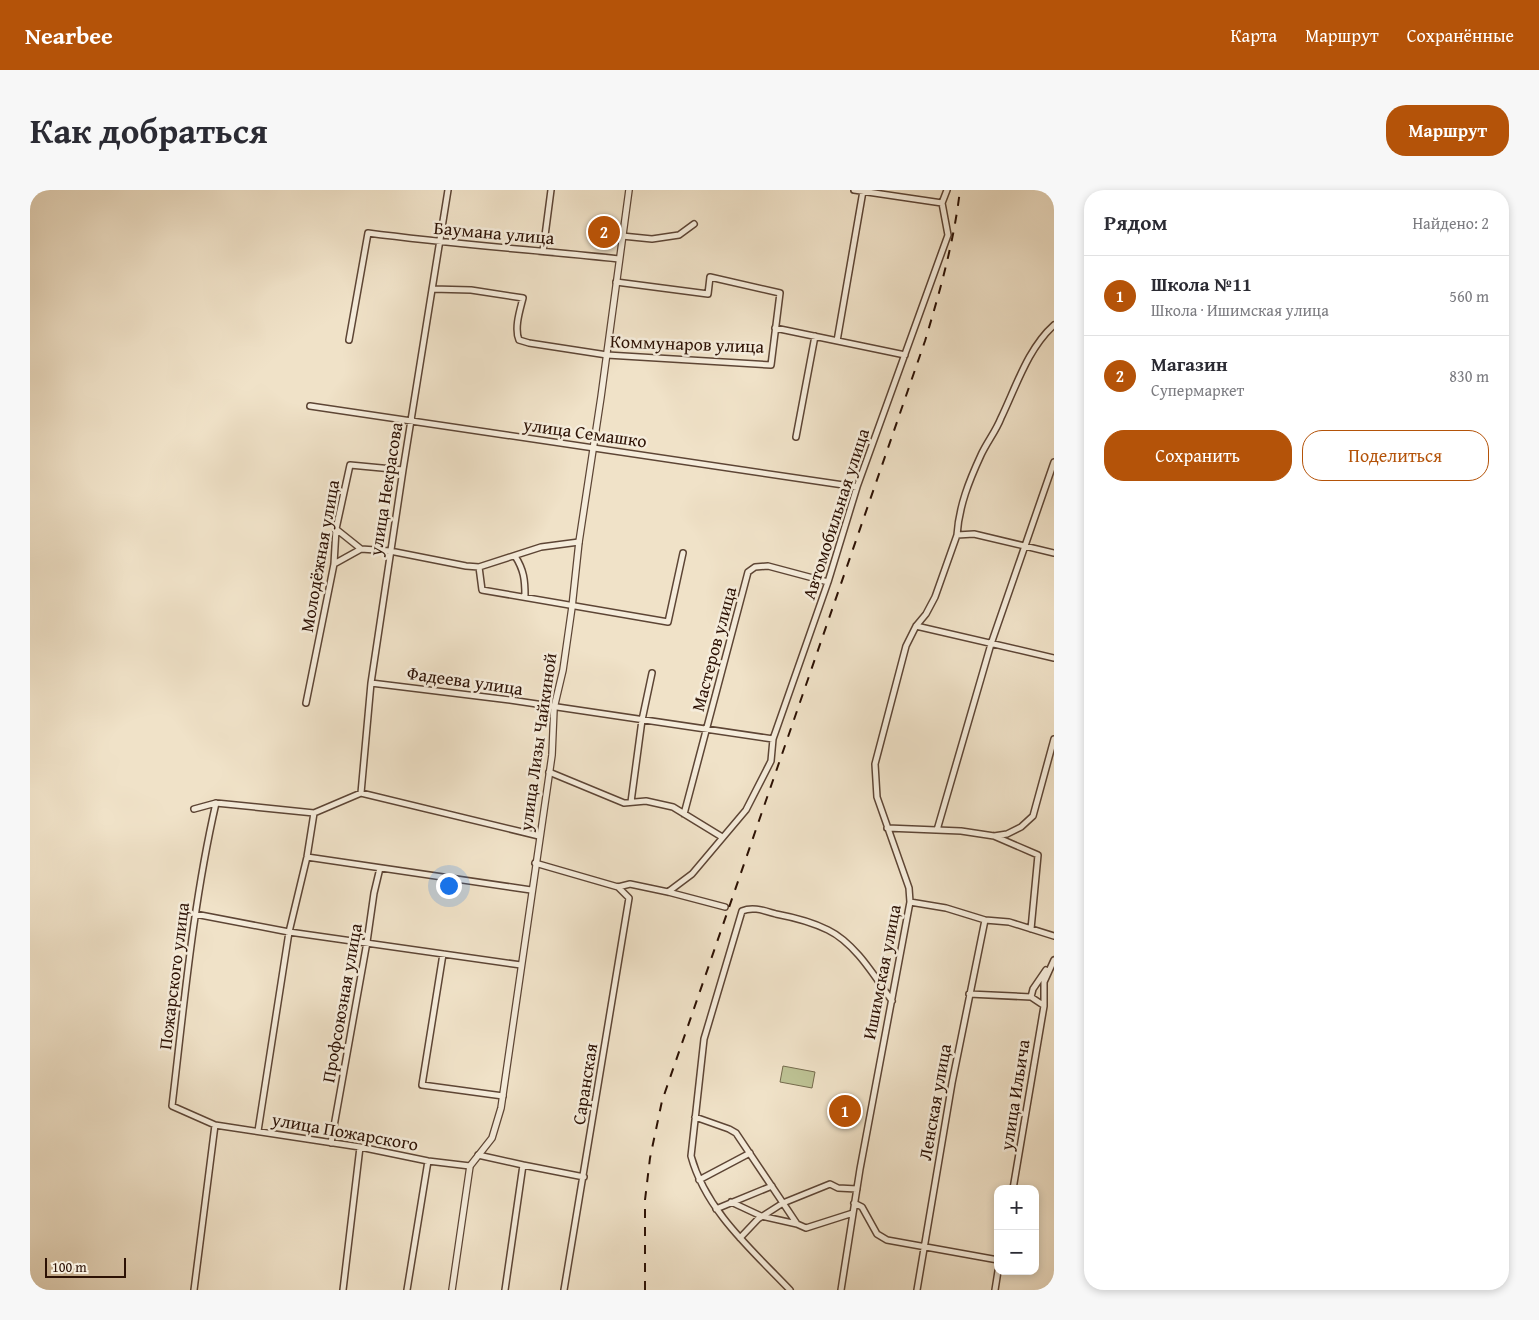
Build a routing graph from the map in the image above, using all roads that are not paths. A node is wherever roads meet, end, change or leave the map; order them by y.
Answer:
1 (448, 190) edge
2 (551, 190) edge
3 (629, 190) edge
4 (854, 190) edge
5 (947, 190) edge
6 (863, 191) edge
7 (942, 203) junction
8 (694, 224) dead end
9 (622, 236) junction
10 (439, 243) junction
11 (544, 251) junction
12 (619, 259) junction
13 (616, 282) junction
14 (432, 289) junction
15 (1054, 325) edge
16 (776, 328) junction
17 (815, 336) junction
18 (349, 340) dead end
19 (837, 340) junction
20 (607, 355) junction
21 (905, 356) junction
22 (310, 406) dead end
23 (411, 422) junction
24 (796, 436) dead end
25 (593, 448) junction
26 (1054, 462) edge
27 (402, 470) junction
28 (857, 487) junction
29 (336, 529) junction
30 (957, 535) junction
31 (579, 542) junction
32 (1023, 547) junction
33 (361, 550) junction
34 (390, 551) junction
35 (682, 553) dead end
36 (1054, 553) edge
37 (515, 556) junction
38 (334, 564) junction
39 (479, 566) junction
40 (828, 582) junction
41 (524, 596) junction
42 (572, 607) junction
43 (916, 626) junction
44 (991, 644) junction
45 (1054, 658) edge
46 (652, 673) dead end
47 (371, 683) junction
48 (306, 703) dead end
49 (554, 708) junction
50 (642, 720) junction
51 (707, 728) junction
52 (773, 739) junction
53 (1054, 739) edge
54 (549, 772) junction
55 (361, 793) junction
56 (631, 802) junction
57 (216, 804) junction
58 (194, 808) dead end
59 (314, 813) junction
60 (684, 814) junction
61 (887, 828) junction
62 (938, 830) junction
63 (539, 836) junction
64 (994, 836) junction
65 (722, 837) junction
66 (307, 857) junction
67 (535, 863) junction
68 (380, 868) junction
69 (618, 887) junction
70 (531, 890) junction
71 (668, 892) junction
72 (910, 902) junction
73 (725, 906) dead end
74 (195, 914) junction
75 (985, 920) junction
76 (1031, 929) junction
77 (289, 932) junction
78 (1054, 936) edge
79 (367, 942) junction
80 (443, 954) junction
81 (1054, 960) edge
82 (521, 965) junction
83 (969, 994) junction
84 (1031, 997) junction
85 (892, 1001) junction
86 (1044, 1006) junction
87 (503, 1096) junction
88 (695, 1117) junction
89 (215, 1125) junction
90 (258, 1131) junction
91 (331, 1143) junction
92 (360, 1147) junction
93 (750, 1153) junction
94 (478, 1155) junction
95 (428, 1161) junction
96 (523, 1165) junction
97 (470, 1166) junction
98 (584, 1177) junction
99 (699, 1180) junction
100 (1014, 1185) edge
101 (772, 1186) junction
102 (857, 1189) junction
103 (731, 1202) junction
104 (784, 1203) junction
105 (854, 1203) junction
106 (716, 1209) junction
107 (853, 1213) junction
108 (761, 1216) junction
109 (797, 1224) junction
110 (740, 1238) junction
111 (924, 1247) junction
112 (994, 1259) edge
113 (997, 1275) edge
114 (194, 1290) edge
115 (343, 1290) edge
116 (407, 1290) edge
117 (452, 1290) edge
118 (504, 1290) edge
119 (564, 1290) edge
120 (790, 1290) edge
121 (842, 1290) edge
122 (917, 1290) edge
123 (995, 1290) edge

1 - 10 street, улица Некрасова
2 - 11 street
3 - 9 street, улица Лизы Чайкиной
4 - 6 street
5 - 7 street
6 - 7 street
6 - 19 street
7 - 21 street, Автомобильная улица
8 - 9 street
9 - 12 street, улица Лизы Чайкиной
10 - 11 street, Баумана улица
10 - 14 street, улица Некрасова
10 - 18 street, Баумана улица
11 - 12 street, Баумана улица
12 - 13 street, улица Лизы Чайкиной
13 - 16 street, Коммунаров улица
13 - 20 street, улица Лизы Чайкиной
14 - 20 street, Коммунаров улица
14 - 23 street, улица Некрасова
15 - 30 street, Ишимская улица
16 - 17 street
16 - 20 street, Коммунаров улица
17 - 19 street
17 - 24 street
19 - 21 street
20 - 25 street, улица Лизы Чайкиной
21 - 28 street, Автомобильная улица
22 - 23 street, улица Семашко
23 - 25 street, улица Семашко
23 - 27 street, улица Некрасова
25 - 28 street, улица Семашко
25 - 31 street, улица Лизы Чайкиной
26 - 32 street
27 - 29 street, Молодёжная улица
27 - 34 street, улица Некрасова
28 - 40 street, Автомобильная улица
29 - 33 street
29 - 38 street, Молодёжная улица
30 - 32 street
30 - 43 street, Ишимская улица
31 - 37 street
31 - 42 street, улица Лизы Чайкиной
32 - 36 street
32 - 44 street
33 - 34 street
33 - 38 street
34 - 39 street
34 - 47 street, улица Некрасова
35 - 42 street
37 - 39 street
37 - 41 street
38 - 48 street, Молодёжная улица
39 - 41 street
40 - 51 street, Мастеров улица
40 - 52 street, Автомобильная улица
41 - 42 street
42 - 49 street, улица Лизы Чайкиной
43 - 44 street
43 - 61 street, Ишимская улица
44 - 45 street
44 - 62 street
46 - 50 street
47 - 49 street, Фадеева улица
47 - 55 street, улица Некрасова
49 - 50 street, Фадеева улица
49 - 54 street, улица Лизы Чайкиной
50 - 51 street, Фадеева улица
50 - 56 street
51 - 52 street, Фадеева улица
51 - 60 street, Мастеров улица
52 - 65 street, Автомобильная улица
53 - 64 street
54 - 56 street
54 - 63 street, улица Лизы Чайкиной
55 - 59 street
55 - 63 street
56 - 60 street
57 - 58 street
57 - 59 street
57 - 74 street, Пожарского улица
59 - 66 street
60 - 65 street
61 - 62 street
61 - 72 street, Ишимская улица
62 - 64 street
63 - 67 street, улица Лизы Чайкиной
64 - 76 street
65 - 71 street, Автомобильная улица
66 - 68 street
66 - 77 street
67 - 69 street
67 - 70 street, улица Лизы Чайкиной
68 - 70 street
68 - 79 street, Профсоюзная улица
69 - 71 street
69 - 98 street, Саранская
70 - 82 street, улица Лизы Чайкиной
71 - 73 street
72 - 75 street
72 - 85 street, Ишимская улица
74 - 77 street
74 - 89 street, Пожарского улица
75 - 76 street
75 - 83 street, Ленская улица
76 - 78 street
77 - 79 street
77 - 90 street
79 - 80 street
79 - 91 street, Профсоюзная улица
80 - 82 street
80 - 87 street
81 - 84 street
81 - 86 street, улица Ильича
82 - 87 street, улица Лизы Чайкиной
83 - 84 street
83 - 111 street, Ленская улица
84 - 86 street
85 - 88 street
85 - 102 street, Ишимская улица
86 - 100 street, улица Ильича
87 - 94 street, улица Лизы Чайкиной
88 - 93 street
88 - 99 street
89 - 90 street, улица Пожарского
89 - 114 street
90 - 91 street, улица Пожарского
91 - 92 street, улица Пожарского
92 - 95 street, улица Пожарского
92 - 115 street
93 - 99 street
93 - 101 street
94 - 96 street
94 - 97 street, улица Лизы Чайкиной
95 - 97 street, улица Пожарского
95 - 116 street
96 - 98 street
96 - 118 street
97 - 117 street, улица Лизы Чайкиной
98 - 119 street, Саранская
99 - 106 street
101 - 103 street
101 - 104 street
102 - 104 street
102 - 105 street, Ишимская улица
103 - 106 street
103 - 108 street
104 - 108 street
104 - 109 street
105 - 107 street, Ишимская улица
105 - 111 street
106 - 110 street
107 - 109 street
107 - 121 street, Ишимская улица
108 - 109 street
108 - 110 street
110 - 120 street
111 - 112 street
111 - 122 street, Ленская улица
113 - 123 street

